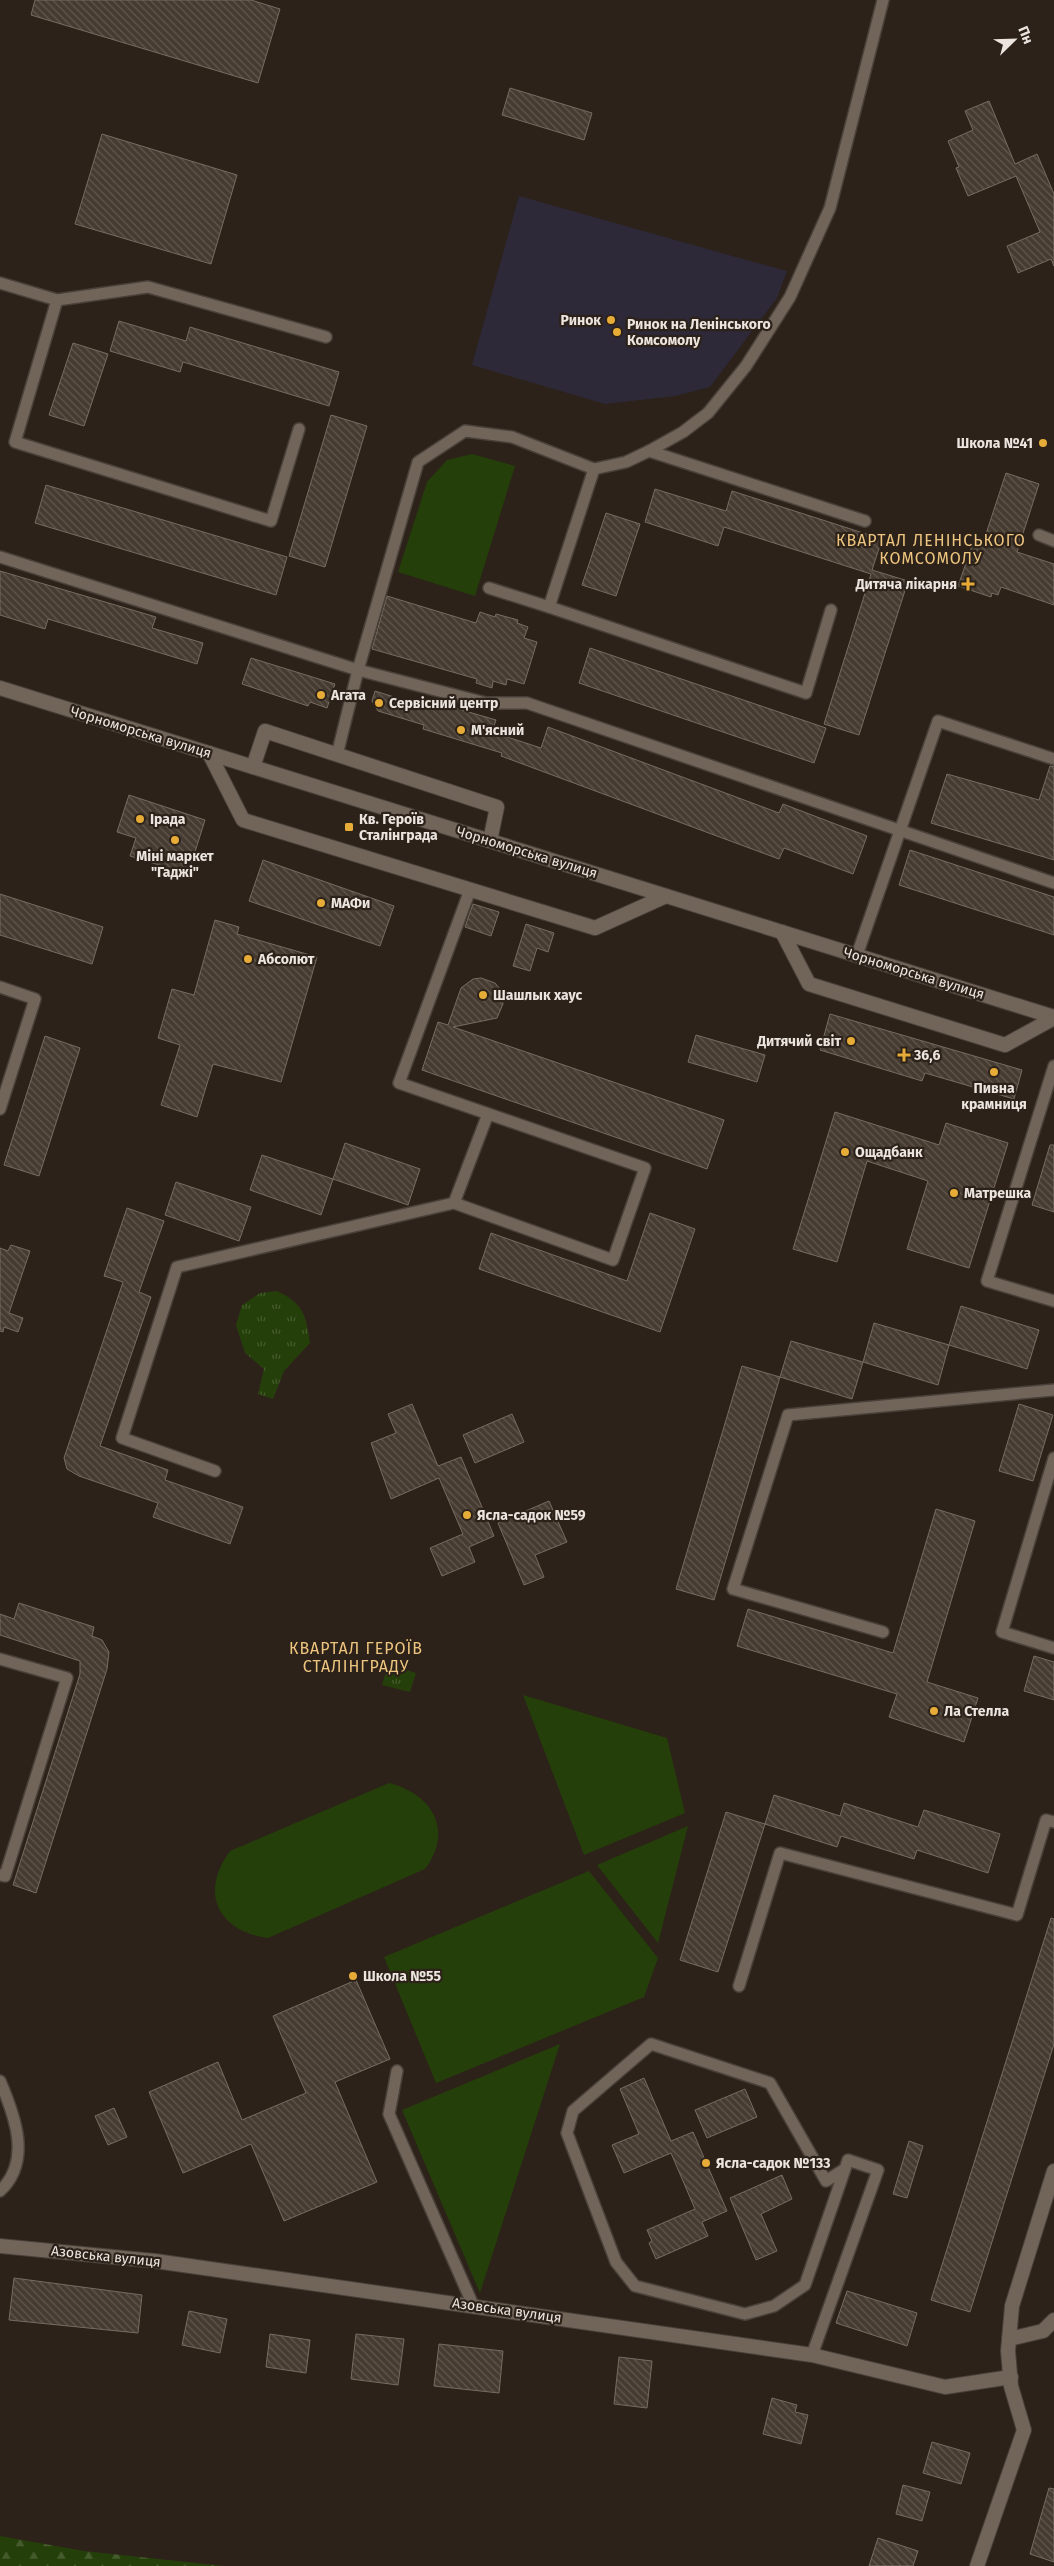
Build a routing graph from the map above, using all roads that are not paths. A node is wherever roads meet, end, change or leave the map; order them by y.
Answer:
1 (883, 0) edge
2 (0, 284) edge
3 (57, 300) junction
4 (326, 337) dead end
5 (299, 429) dead end
6 (649, 451) junction
7 (594, 468) junction
8 (865, 521) dead end
9 (1039, 535) dead end
10 (1054, 540) edge
11 (0, 557) edge
12 (489, 588) dead end
13 (549, 607) junction
14 (831, 610) dead end
15 (358, 670) junction
16 (0, 688) edge
17 (210, 753) junction
18 (337, 755) junction
19 (1054, 759) edge
20 (253, 767) junction
21 (900, 830) junction
22 (490, 841) junction
23 (1054, 882) edge
24 (470, 890) junction
25 (666, 896) junction
26 (782, 932) junction
27 (857, 955) junction
28 (0, 987) edge
29 (1054, 1018) edge
30 (1054, 1066) edge
31 (0, 1109) edge
32 (488, 1114) junction
33 (454, 1203) junction
34 (1054, 1300) edge
35 (1054, 1390) edge
36 (1054, 1458) edge
37 (215, 1471) dead end
38 (884, 1632) dead end
39 (1054, 1648) edge
40 (0, 1659) edge
41 (1054, 1822) edge
42 (0, 1875) edge
43 (738, 1986) dead end
44 (397, 2071) dead end
45 (0, 2081) edge
46 (844, 2169) junction
47 (1054, 2171) edge
48 (0, 2190) edge
49 (0, 2246) edge
50 (473, 2305) junction
51 (1054, 2320) edge
52 (1009, 2339) junction
53 (812, 2355) junction
54 (1010, 2377) junction
55 (977, 2566) edge

1 - 6 lane
2 - 3 lane
3 - 4 lane
3 - 5 lane
6 - 7 lane
6 - 8 lane
7 - 13 lane
7 - 15 lane
9 - 10 lane
11 - 15 lane
12 - 13 lane
13 - 14 lane
15 - 18 lane
15 - 21 lane
16 - 17 street, Чорноморська вулиця
17 - 20 street, Чорноморська вулиця
17 - 24 street
18 - 20 street
18 - 22 street
19 - 21 lane
20 - 22 street, Чорноморська вулиця
21 - 23 lane
21 - 27 lane
22 - 25 street, Чорноморська вулиця
24 - 25 street
24 - 32 lane
25 - 26 street, Чорноморська вулиця
26 - 27 street, Чорноморська вулиця
26 - 29 street
27 - 29 street, Чорноморська вулиця
28 - 31 lane
30 - 34 lane
32 - 33 lane
32 - 33 lane
33 - 37 lane
35 - 38 lane
36 - 39 lane
40 - 42 lane
41 - 43 lane
44 - 50 lane
45 - 48 lane
46 - 46 lane
46 - 53 lane
47 - 52 street
49 - 50 street, Азовська вулиця
50 - 53 street, Азовська вулиця
51 - 52 street
52 - 54 street
53 - 54 street, Азовська вулиця
54 - 55 street

